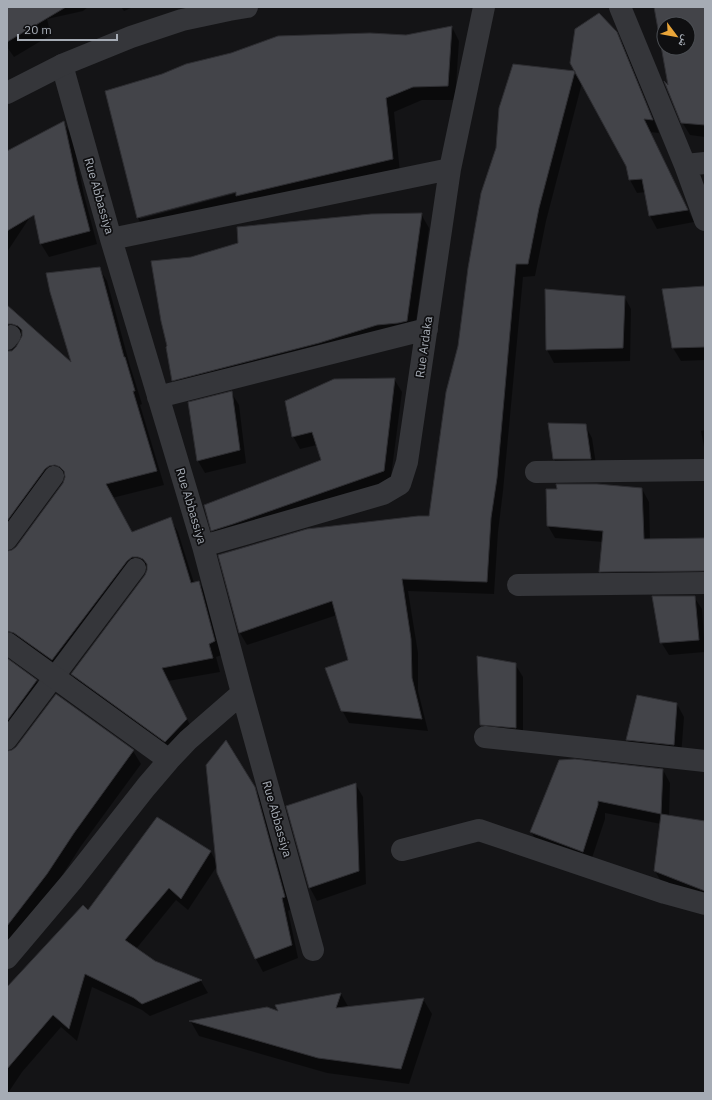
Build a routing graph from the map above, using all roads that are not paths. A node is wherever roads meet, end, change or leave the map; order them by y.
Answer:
1 (247, 7) edge
2 (484, 7) edge
3 (620, 7) edge
4 (62, 65) junction
5 (7, 93) edge
6 (695, 164) edge
7 (450, 169) junction
8 (705, 220) edge
9 (111, 240) junction
10 (427, 329) junction
11 (158, 397) junction
12 (705, 470) edge
13 (536, 472) dead end
14 (54, 476) dead end
15 (7, 540) edge
16 (203, 546) junction
17 (136, 568) dead end
18 (705, 583) edge
19 (518, 585) dead end
20 (7, 643) edge
21 (54, 678) junction
22 (242, 693) junction
23 (486, 737) dead end
24 (7, 740) edge
25 (169, 760) junction
26 (705, 762) edge
27 (402, 850) dead end
28 (705, 904) edge
29 (313, 950) dead end
30 (7, 958) edge

1 - 4 street
2 - 7 street, Rue Ardaka
3 - 6 street
4 - 5 street
4 - 9 street, Rue Abbassiya
6 - 8 street
7 - 9 street
7 - 10 street, Rue Ardaka
9 - 11 street, Rue Abbassiya
10 - 11 street
10 - 16 street, Rue Ardaka
11 - 16 street, Rue Abbassiya
12 - 13 street
14 - 15 lane
16 - 22 street, Rue Abbassiya
17 - 21 lane
18 - 19 street
20 - 21 street
21 - 24 lane
21 - 25 street
22 - 25 street
22 - 29 street, Rue Abbassiya
23 - 26 street
25 - 30 street
27 - 28 street

